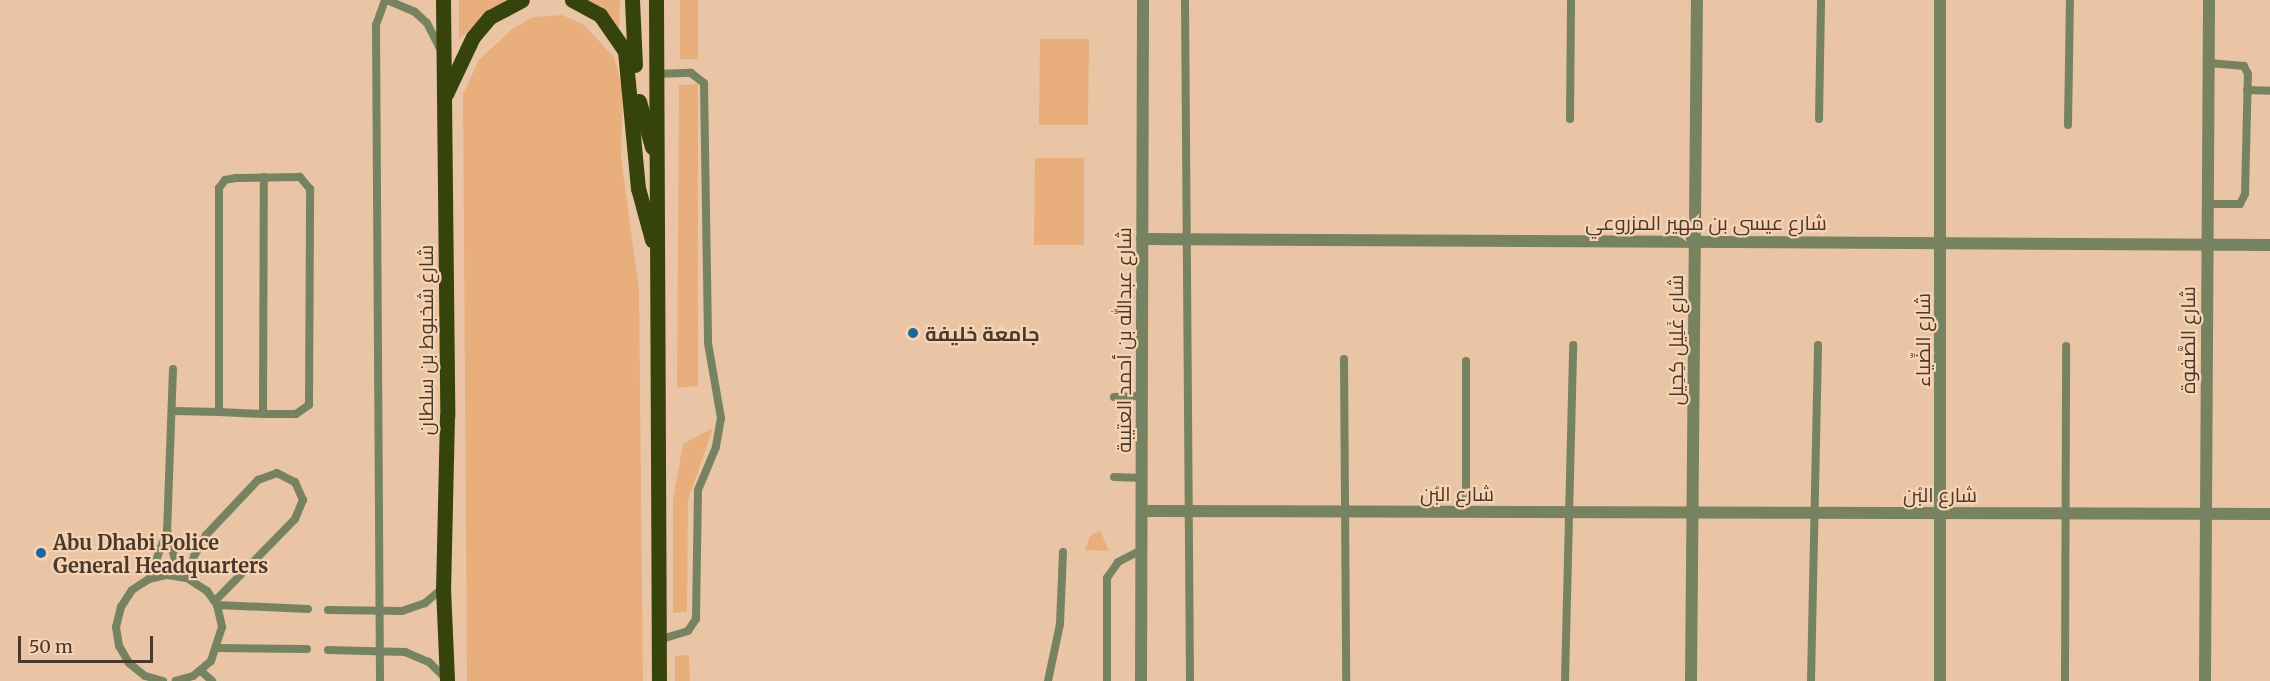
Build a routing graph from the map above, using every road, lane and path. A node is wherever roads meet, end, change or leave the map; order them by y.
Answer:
1 (386, 0) edge
2 (442, 0) edge
3 (522, 0) edge
4 (572, 0) edge
5 (632, 0) edge
6 (657, 0) edge
7 (1143, 0) edge
8 (1185, 0) edge
9 (1571, 0) edge
10 (1697, 0) edge
11 (1821, 0) edge
12 (1940, 0) edge
13 (2070, 0) edge
14 (2209, 0) edge
15 (441, 52) junction
16 (2209, 63) junction
17 (656, 74) junction
18 (2247, 90) junction
19 (2270, 90) edge
20 (445, 96) junction
21 (1570, 119) dead end
22 (1820, 119) dead end
23 (2068, 125) dead end
24 (656, 158) junction
25 (264, 177) junction
26 (2207, 204) junction
27 (1142, 239) junction
28 (1188, 239) junction
29 (1695, 242) junction
30 (1942, 243) junction
31 (2207, 243) junction
32 (2270, 245) edge
33 (656, 251) junction
34 (1573, 345) dead end
35 (1818, 345) dead end
36 (2066, 346) dead end
37 (1344, 359) dead end
38 (1466, 362) dead end
39 (173, 369) dead end
40 (1142, 396) junction
41 (1114, 397) dead end
42 (174, 411) junction
43 (219, 412) junction
44 (262, 414) junction
45 (1114, 477) dead end
46 (1142, 478) junction
47 (1142, 512) junction
48 (1190, 512) junction
49 (1345, 512) junction
50 (1466, 512) junction
51 (1569, 513) junction
52 (1693, 513) junction
53 (1816, 513) junction
54 (1941, 514) junction
55 (2063, 514) junction
56 (2206, 514) junction
57 (2270, 514) edge
58 (167, 531) junction
59 (1142, 550) junction
60 (1062, 552) dead end
61 (187, 578) junction
62 (149, 579) junction
63 (443, 588) junction
64 (216, 603) junction
65 (308, 609) dead end
66 (328, 610) dead end
67 (378, 612) junction
68 (659, 640) junction
69 (218, 648) junction
70 (307, 649) dead end
71 (328, 650) dead end
72 (379, 650) junction
73 (201, 671) junction
74 (163, 681) edge
75 (176, 681) edge
76 (212, 681) edge
77 (380, 681) edge
78 (447, 681) edge
79 (659, 681) edge
80 (1048, 681) edge
81 (1107, 681) edge
82 (1141, 681) edge
83 (1190, 681) edge
84 (1346, 681) edge
85 (1564, 681) edge
86 (1691, 681) edge
87 (1811, 681) edge
88 (1940, 681) edge
89 (2065, 681) edge
90 (2205, 681) edge

1 - 15 lane
1 - 67 lane
2 - 15 main road, شارع شخبوط بن سلطان
3 - 20 main road
4 - 33 main road
5 - 24 main road
6 - 17 main road
7 - 27 street, شارع عبدالله بن أحمد العتيبة
8 - 28 lane
9 - 21 lane
10 - 29 street, شارع غَلِيل كِحِيل
11 - 22 lane
12 - 30 street, شارع الضِّياء
13 - 23 lane
14 - 16 street, شارع الصَّفوة
15 - 20 main road, شارع شخبوط بن سلطان
16 - 18 lane
16 - 26 street, شارع الصَّفوة
17 - 24 main road
17 - 68 lane
18 - 19 lane
18 - 26 lane
20 - 63 main road, شارع شخبوط بن سلطان
24 - 33 main road
25 - 43 lane
25 - 44 lane
25 - 44 lane
26 - 31 street, شارع الصَّفوة
27 - 28 street, شارع عيسى بن مهير المزروعي
27 - 40 street, شارع عبدالله بن أحمد العتيبة
28 - 29 street, شارع عيسى بن مهير المزروعي
28 - 48 lane
29 - 30 street, شارع عيسى بن مهير المزروعي
29 - 52 street, شارع غَلِيل كِحِيل
30 - 31 street, شارع عيسى بن مهير المزروعي
30 - 54 street, شارع الضِّياء
31 - 32 street, شارع عيسى بن مهير المزروعي
31 - 56 street, شارع الصَّفوة
33 - 68 main road
34 - 51 lane
35 - 53 lane
36 - 55 lane
37 - 49 lane
38 - 50 lane
39 - 42 lane
40 - 41 lane
40 - 46 street, شارع عبدالله بن أحمد العتيبة
42 - 43 lane
42 - 58 lane
43 - 44 lane
45 - 46 lane
46 - 47 street, شارع عبدالله بن أحمد العتيبة
47 - 48 street, شارع البُن
47 - 59 street, شارع عبدالله بن أحمد العتيبة
48 - 49 street, شارع البُن
48 - 83 lane
49 - 50 street, شارع البُن
49 - 84 lane
50 - 51 street, شارع البُن
51 - 52 street, شارع البُن
51 - 85 lane
52 - 53 street, شارع البُن
52 - 86 street, شارع غَلِيل كِحِيل
53 - 54 street, شارع البُن
53 - 87 lane
54 - 55 street, شارع البُن
54 - 88 street, شارع الضِّياء
55 - 56 street, شارع البُن
55 - 89 lane
56 - 57 street, شارع البُن
56 - 90 street, شارع الصَّفوة
58 - 61 lane
58 - 62 lane
59 - 81 lane
59 - 82 street, شارع عبدالله بن أحمد العتيبة
60 - 80 lane
61 - 62 lane
61 - 64 lane
61 - 64 lane
62 - 74 lane
63 - 67 lane
63 - 78 main road, شارع شخبوط بن سلطان
64 - 65 lane
64 - 69 lane
66 - 67 lane
67 - 72 lane
68 - 79 main road
69 - 70 lane
69 - 73 lane
71 - 72 lane
72 - 77 lane
72 - 78 lane
73 - 75 lane
73 - 76 lane

